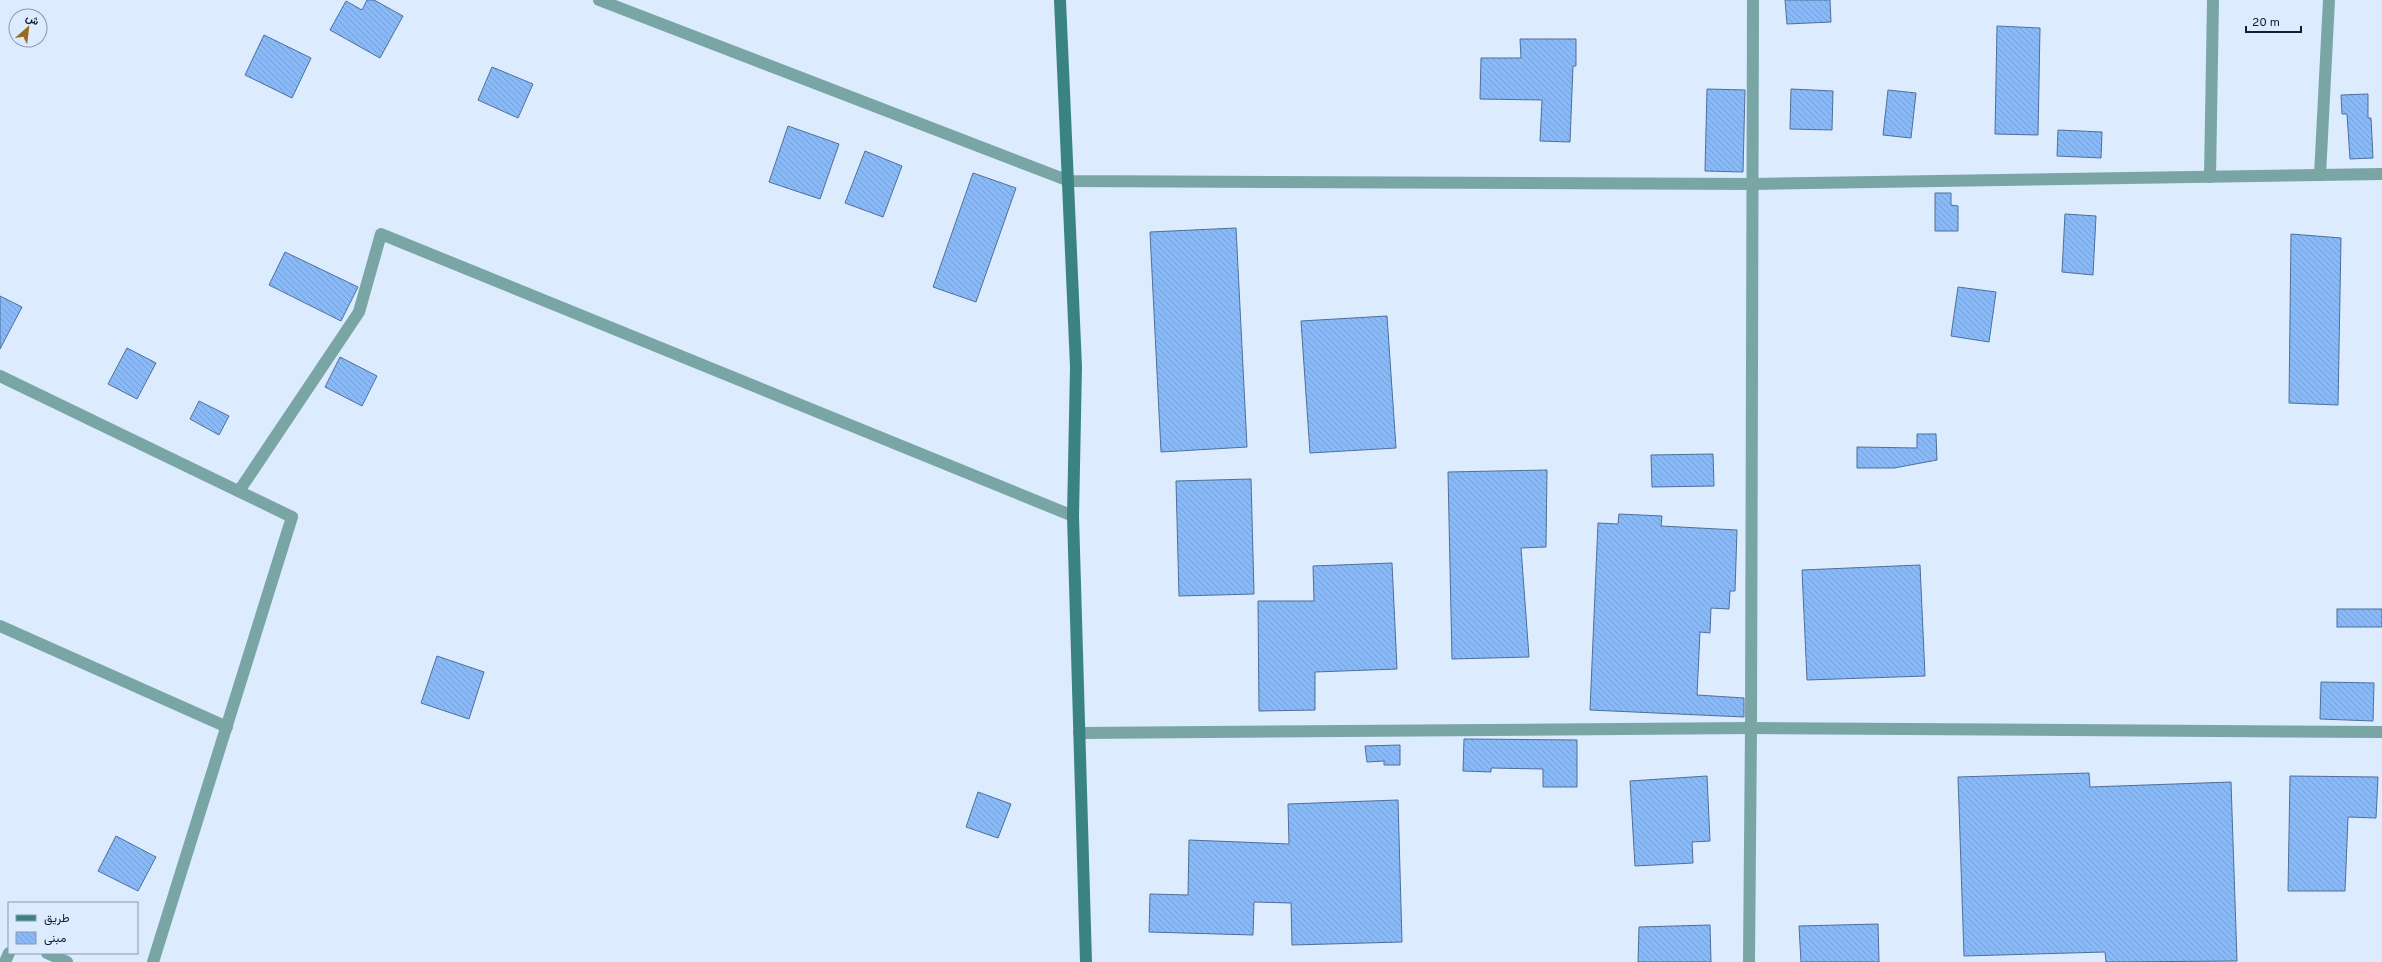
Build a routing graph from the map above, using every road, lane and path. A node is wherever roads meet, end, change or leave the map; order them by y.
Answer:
1 (599, 0) edge
2 (1060, 0) edge
3 (1753, 0) edge
4 (2213, 0) edge
5 (2329, 0) edge
6 (2382, 174) edge
7 (2320, 175) junction
8 (2210, 177) junction
9 (1069, 181) junction
10 (1754, 184) junction
11 (0, 376) edge
12 (239, 491) junction
13 (1073, 516) junction
14 (0, 626) edge
15 (226, 727) junction
16 (1751, 728) junction
17 (2382, 732) edge
18 (1079, 733) junction
19 (49, 954) edge
20 (67, 962) edge
21 (153, 962) edge
22 (1086, 962) edge
23 (1749, 962) edge

1 - 9 street
2 - 9 street
3 - 10 street
4 - 8 street
5 - 7 street
6 - 7 street
7 - 8 street
8 - 10 street
9 - 10 street
9 - 13 street
10 - 16 street
11 - 12 street
12 - 13 street
12 - 15 street
13 - 18 street
14 - 15 street
15 - 21 street
16 - 17 street
16 - 18 street
16 - 23 street
18 - 22 street
19 - 20 street

